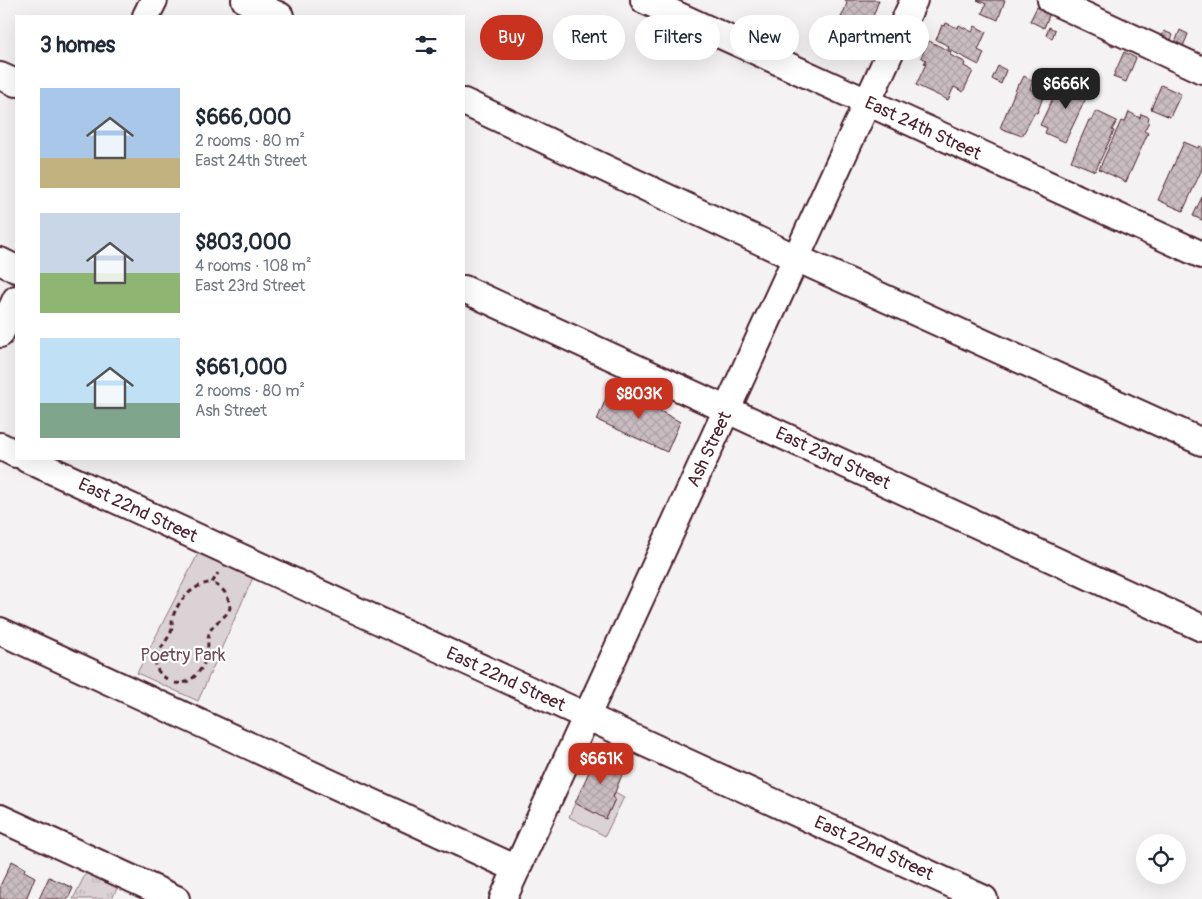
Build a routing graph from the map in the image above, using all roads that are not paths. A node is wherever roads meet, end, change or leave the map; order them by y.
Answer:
1 (154, 0) edge
2 (245, 0) edge
3 (644, 0) edge
4 (914, 0) edge
5 (1051, 0) edge
6 (146, 15) edge
7 (278, 15) edge
8 (1202, 70) edge
9 (0, 76) edge
10 (15, 83) edge
11 (465, 102) edge
12 (867, 103) junction
13 (1202, 255) edge
14 (796, 258) junction
15 (0, 261) edge
16 (15, 268) edge
17 (465, 289) edge
18 (15, 301) edge
19 (0, 334) edge
20 (727, 410) junction
21 (1202, 442) edge
22 (0, 446) edge
23 (15, 454) edge
24 (29, 460) edge
25 (1202, 628) edge
26 (0, 630) edge
27 (586, 716) junction
28 (0, 818) edge
29 (516, 869) junction
30 (176, 899) edge
31 (503, 899) edge
32 (984, 899) edge

1 - 6 street
2 - 7 street
3 - 12 street, East 24th Street
4 - 12 street, Ash Street
5 - 8 street
9 - 10 street
11 - 14 street
12 - 13 street, East 24th Street
12 - 14 street, Ash Street
14 - 20 street, Ash Street
14 - 21 street
15 - 16 street
17 - 20 street, East 23rd Street
18 - 19 street
20 - 25 street, East 23rd Street
20 - 27 street, Ash Street
22 - 23 street
24 - 27 street, East 22nd Street
26 - 29 street
27 - 29 street, Ash Street
27 - 32 street, East 22nd Street
28 - 30 street
29 - 31 street, Ash Street

